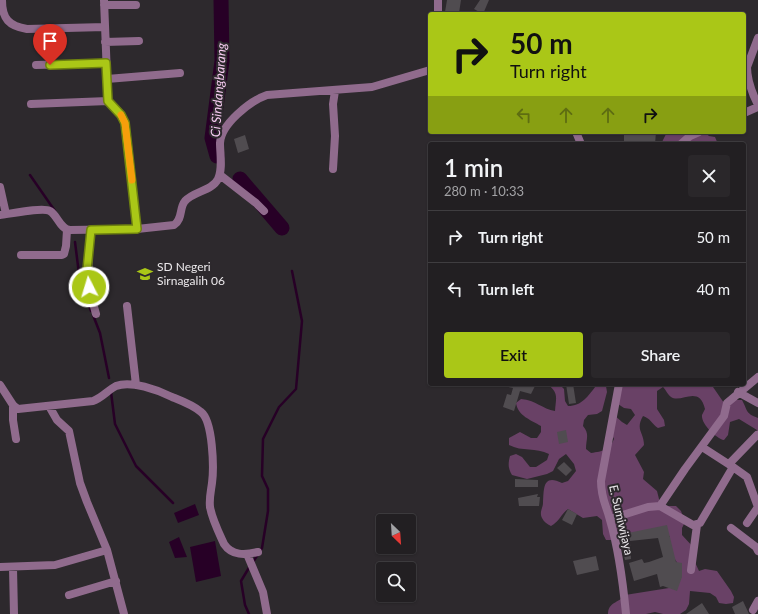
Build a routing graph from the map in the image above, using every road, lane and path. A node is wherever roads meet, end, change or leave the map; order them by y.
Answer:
1 (2, 0) edge
2 (438, 0) edge
3 (104, 3) edge
4 (136, 5) dead end
5 (438, 12) edge
6 (105, 27) junction
7 (758, 38) edge
8 (138, 41) dead end
9 (105, 42) junction
10 (106, 63) junction
11 (36, 65) dead end
12 (428, 71) edge
13 (180, 73) dead end
14 (107, 79) junction
15 (335, 91) junction
16 (108, 101) junction
17 (31, 104) dead end
18 (758, 106) edge
19 (746, 112) edge
20 (694, 134) edge
21 (683, 142) edge
22 (333, 169) dead end
23 (220, 175) junction
24 (0, 187) edge
25 (264, 211) dead end
26 (3, 215) edge
27 (137, 229) junction
28 (67, 230) junction
29 (91, 230) junction
30 (21, 255) dead end
31 (127, 306) dead end
32 (96, 314) dead end
33 (758, 377) edge
34 (0, 385) edge
35 (136, 385) junction
36 (618, 386) edge
37 (738, 392) junction
38 (758, 403) edge
39 (13, 405) junction
40 (49, 406) junction
41 (757, 435) dead end
42 (16, 439) dead end
43 (702, 447) junction
44 (731, 466) junction
45 (660, 506) junction
46 (610, 519) junction
47 (747, 523) dead end
48 (697, 525) junction
49 (731, 528) dead end
50 (107, 550) junction
51 (758, 551) edge
52 (258, 552) dead end
53 (248, 557) junction
54 (0, 567) edge
55 (13, 568) junction
56 (691, 570) dead end
57 (116, 581) junction
58 (69, 595) dead end
59 (758, 601) edge
60 (753, 610) dead end
61 (14, 614) edge
62 (124, 614) edge
63 (267, 614) edge
64 (626, 614) edge

1 - 6 street
2 - 5 street
3 - 4 street
3 - 6 street
6 - 9 street
7 - 18 street
8 - 9 street
9 - 10 street
10 - 11 street
10 - 14 street
12 - 15 street
13 - 14 street
14 - 16 street
15 - 22 street
15 - 23 street
16 - 17 street
16 - 27 street
18 - 19 street
20 - 21 street
23 - 25 street
23 - 27 street
24 - 26 street
26 - 28 street
27 - 29 street
28 - 29 street
28 - 30 street
29 - 32 street
31 - 35 street
33 - 37 street
34 - 39 street
35 - 40 street
35 - 53 street
36 - 46 street, E. Sumiwijaya
37 - 38 street
37 - 43 street
39 - 40 street
39 - 42 street
40 - 50 street
41 - 44 street
43 - 44 street
43 - 45 street
44 - 47 street
44 - 48 street
45 - 46 street
45 - 48 street
46 - 64 street, E. Sumiwijaya
48 - 56 street
49 - 51 street
50 - 55 street
50 - 57 street
52 - 53 street
53 - 63 street
54 - 55 street
55 - 61 street
57 - 58 street
57 - 62 street
59 - 60 street

